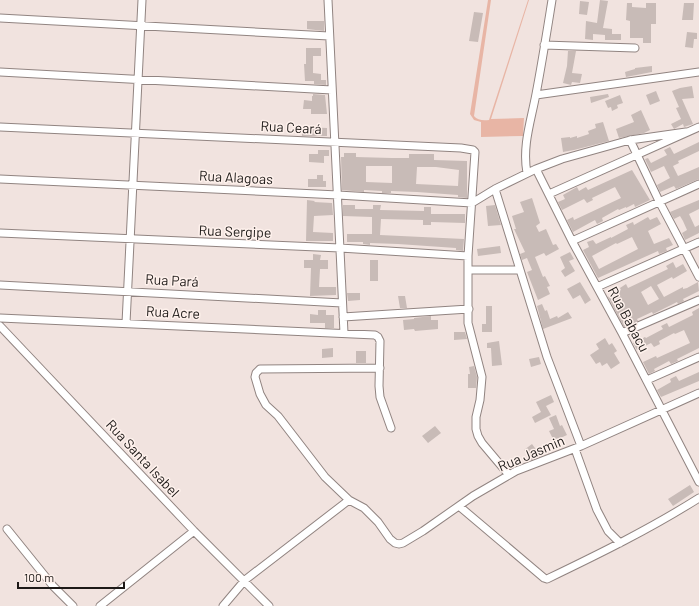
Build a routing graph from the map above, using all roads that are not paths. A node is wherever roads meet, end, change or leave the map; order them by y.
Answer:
1 (142, 0) edge
2 (328, 0) edge
3 (552, 0) edge
4 (0, 18) edge
5 (140, 26) junction
6 (329, 36) junction
7 (544, 45) junction
8 (635, 48) dead end
9 (0, 72) edge
10 (699, 72) edge
11 (138, 80) junction
12 (332, 90) junction
13 (536, 95) junction
14 (0, 127) edge
15 (699, 127) edge
16 (136, 132) junction
17 (686, 132) junction
18 (630, 140) junction
19 (334, 143) junction
20 (636, 154) junction
21 (536, 169) junction
22 (527, 173) junction
23 (0, 178) edge
24 (699, 184) edge
25 (132, 186) junction
26 (495, 189) junction
27 (549, 194) junction
28 (338, 195) junction
29 (659, 201) junction
30 (472, 203) junction
31 (0, 233) edge
32 (131, 240) junction
33 (572, 241) junction
34 (699, 242) edge
35 (340, 248) junction
36 (684, 248) junction
37 (468, 256) junction
38 (469, 270) junction
39 (520, 270) junction
40 (699, 277) edge
41 (0, 285) edge
42 (596, 287) junction
43 (128, 291) junction
44 (699, 300) edge
45 (342, 303) junction
46 (469, 309) junction
47 (343, 317) junction
48 (0, 318) edge
49 (126, 323) junction
50 (0, 326) edge
51 (622, 333) junction
52 (344, 334) junction
53 (699, 357) edge
54 (380, 368) junction
55 (647, 380) junction
56 (699, 393) edge
57 (661, 409) junction
58 (391, 428) dead end
59 (578, 448) junction
60 (510, 475) junction
61 (699, 482) edge
62 (699, 498) edge
63 (349, 500) junction
64 (459, 506) junction
65 (7, 529) dead end
66 (194, 531) junction
67 (620, 543) junction
68 (245, 580) junction
69 (73, 606) edge
70 (100, 606) edge
71 (223, 606) edge
72 (269, 606) edge

1 - 5 street
2 - 6 street
3 - 7 street
4 - 5 street
5 - 6 street
5 - 11 street
6 - 12 street
7 - 8 street
7 - 13 street
9 - 11 street
10 - 13 street
11 - 12 street
11 - 16 street
12 - 19 street
13 - 22 street
14 - 16 street, Rua Ceará
15 - 17 street
16 - 19 street, Rua Ceará
16 - 25 street
17 - 18 street
17 - 20 street
18 - 20 street
18 - 21 street
19 - 28 street
19 - 30 street, Rua Ceará
20 - 27 street
20 - 29 street
21 - 22 street
21 - 27 street, Rua Babacu
22 - 26 street
23 - 25 street, Rua Alagoas
24 - 29 street
25 - 28 street, Rua Alagoas
25 - 32 street
26 - 30 street
26 - 39 street
27 - 33 street, Rua Babacu
28 - 30 street, Rua Alagoas
28 - 35 street
29 - 33 street
29 - 36 street
30 - 37 street, Rua Ceará
31 - 32 street, Rua Sergipe
32 - 35 street, Rua Sergipe
32 - 43 street
33 - 42 street, Rua Babacu
34 - 36 street
35 - 37 street, Rua Sergipe
35 - 45 street
36 - 40 street
36 - 42 street
37 - 38 street, Rua Ceará
38 - 39 street
38 - 46 street, Rua Ceará
39 - 59 street
41 - 43 street, Rua Pará
42 - 51 street, Rua Babacu
43 - 45 street, Rua Pará
43 - 49 street
44 - 51 street
45 - 47 street
46 - 47 street
46 - 60 street
47 - 52 street
48 - 49 street, Rua Acre
49 - 52 street, Rua Acre
50 - 66 street, Rua Santa Isabel
51 - 55 street, Rua Babacu
52 - 54 street, Rua Acre
53 - 55 street
54 - 58 street
54 - 63 street
55 - 57 street, Rua Babacu
56 - 57 street, Rua Jasmin
57 - 59 street, Rua Jasmin
57 - 61 street, Rua Babacu
59 - 60 street, Rua Jasmin
59 - 67 street
60 - 64 street, Rua Jasmin
62 - 67 street
63 - 64 street, Rua Jasmin
63 - 68 street
64 - 67 street
65 - 69 street
66 - 68 street, Rua Santa Isabel
66 - 70 street
68 - 71 street
68 - 72 street, Rua Santa Isabel

